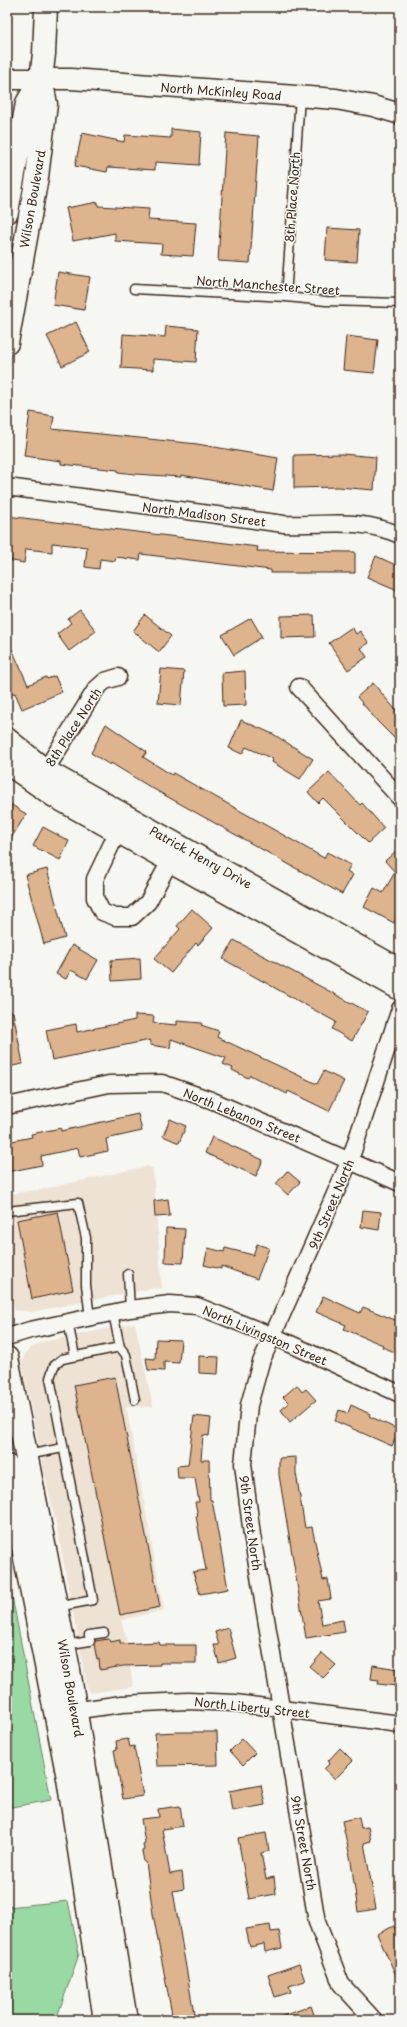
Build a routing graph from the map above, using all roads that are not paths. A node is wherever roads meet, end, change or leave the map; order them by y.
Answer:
1 (46, 7) edge
2 (41, 79) junction
3 (7, 80) edge
4 (300, 97) junction
5 (400, 114) edge
6 (8, 202) edge
7 (134, 289) dead end
8 (286, 297) junction
9 (400, 303) edge
10 (7, 343) edge
11 (7, 488) edge
12 (400, 535) edge
13 (118, 677) dead end
14 (299, 687) dead end
15 (7, 738) edge
16 (7, 764) edge
17 (40, 778) junction
18 (400, 798) edge
19 (117, 833) junction
20 (169, 863) junction
21 (400, 969) edge
22 (400, 990) edge
23 (400, 1009) edge
24 (7, 1106) edge
25 (350, 1160) junction
26 (400, 1183) edge
27 (7, 1211) edge
28 (128, 1274) dead end
29 (130, 1309) junction
30 (113, 1313) junction
31 (90, 1318) junction
32 (68, 1322) junction
33 (273, 1336) junction
34 (7, 1337) edge
35 (120, 1347) junction
36 (75, 1356) junction
37 (7, 1358) edge
38 (400, 1394) edge
39 (135, 1400) dead end
40 (63, 1448) junction
41 (26, 1455) junction
42 (7, 1466) edge
43 (14, 1538) edge
44 (46, 1609) junction
45 (104, 1633) dead end
46 (64, 1645) junction
47 (282, 1709) junction
48 (66, 1712) junction
49 (400, 1724) edge
50 (105, 2020) edge
51 (126, 2020) edge
52 (374, 2020) edge

1 - 2 main road, Wilson Boulevard
2 - 3 street, North McKinley Road
2 - 4 street, North McKinley Road
2 - 6 main road, Wilson Boulevard
2 - 10 main road, Wilson Boulevard
4 - 5 street, North McKinley Road
4 - 8 lane, 8th Place North
7 - 8 lane, North Manchester Street
8 - 9 lane, North Manchester Street
11 - 12 street, North Madison Street
13 - 17 street, 8th Place North
14 - 18 street
15 - 17 street, Patrick Henry Drive
16 - 17 street, Patrick Henry Drive
17 - 19 street, Patrick Henry Drive
17 - 21 street, Patrick Henry Drive
19 - 20 street, Patrick Henry Drive
19 - 20 street, Patrick Henry Drive
20 - 22 street, Patrick Henry Drive
23 - 25 street, 9th Street North
24 - 25 street, North Lebanon Street
25 - 26 street, North Lebanon Street
25 - 33 street, 9th Street North
27 - 31 lane
28 - 29 lane
29 - 30 street, North Livingston Street
29 - 33 street, North Livingston Street
30 - 31 street, North Livingston Street
30 - 35 lane
31 - 32 street, North Livingston Street
32 - 34 street, North Livingston Street
32 - 36 lane
33 - 38 street, North Livingston Street
33 - 47 street, 9th Street North
35 - 36 lane
35 - 39 lane
36 - 40 lane
37 - 41 main road, Wilson Boulevard
40 - 41 lane
40 - 44 lane
41 - 44 main road, Wilson Boulevard
42 - 43 main road, Wilson Boulevard
43 - 44 main road, Wilson Boulevard
44 - 46 main road, Wilson Boulevard
44 - 48 main road, Wilson Boulevard
45 - 46 lane
46 - 48 main road, Wilson Boulevard
47 - 48 street, North Liberty Street
47 - 49 street, North Liberty Street
47 - 52 street, 9th Street North
48 - 50 main road, Wilson Boulevard
48 - 51 main road, Wilson Boulevard

